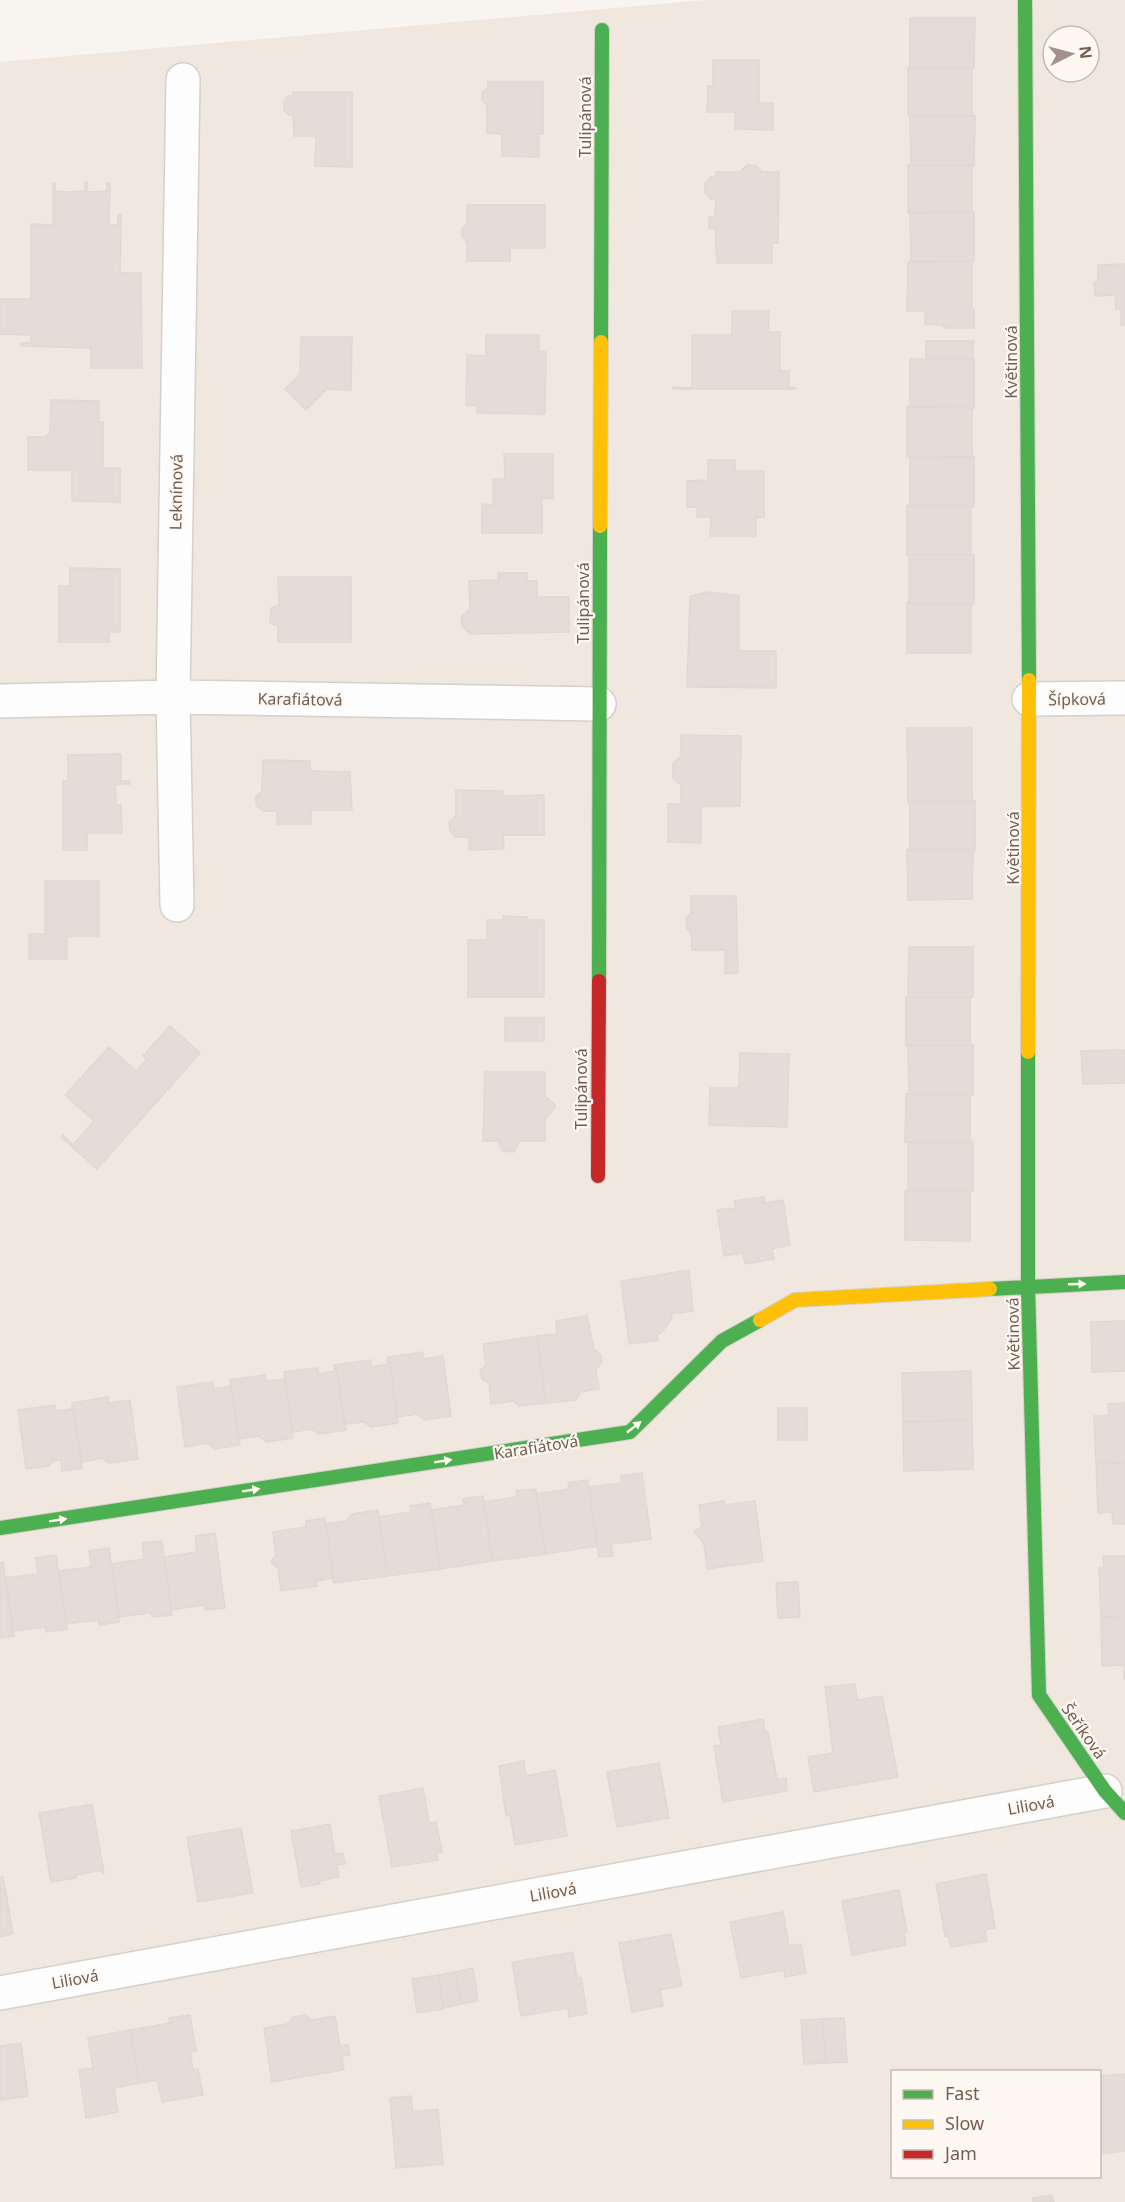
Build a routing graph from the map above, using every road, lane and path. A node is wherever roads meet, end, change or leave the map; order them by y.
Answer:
1 (1025, 0) edge
2 (602, 30) dead end
3 (183, 80) dead end
4 (173, 697) junction
5 (1125, 698) edge
6 (1029, 699) junction
7 (0, 701) edge
8 (599, 704) junction
9 (177, 905) dead end
10 (598, 1176) dead end
11 (1125, 1282) edge
12 (1029, 1286) junction
13 (0, 1528) edge
14 (1039, 1695) joint
15 (1115, 1802) edge
16 (0, 1993) edge

1 - 6 street, Květinová
2 - 8 street, Tulipánová
3 - 4 street, Leknínová
4 - 7 street, Karafiátová
4 - 8 street, Karafiátová
4 - 9 street, Leknínová
5 - 6 street, Šípková
6 - 12 street, Květinová
8 - 10 street, Tulipánová
12 -> 11 street, Karafiátová
13 -> 12 street, Karafiátová
12 - 14 street, Květinová
14 - 15 street, Šeříková
15 - 16 street, Liliová

